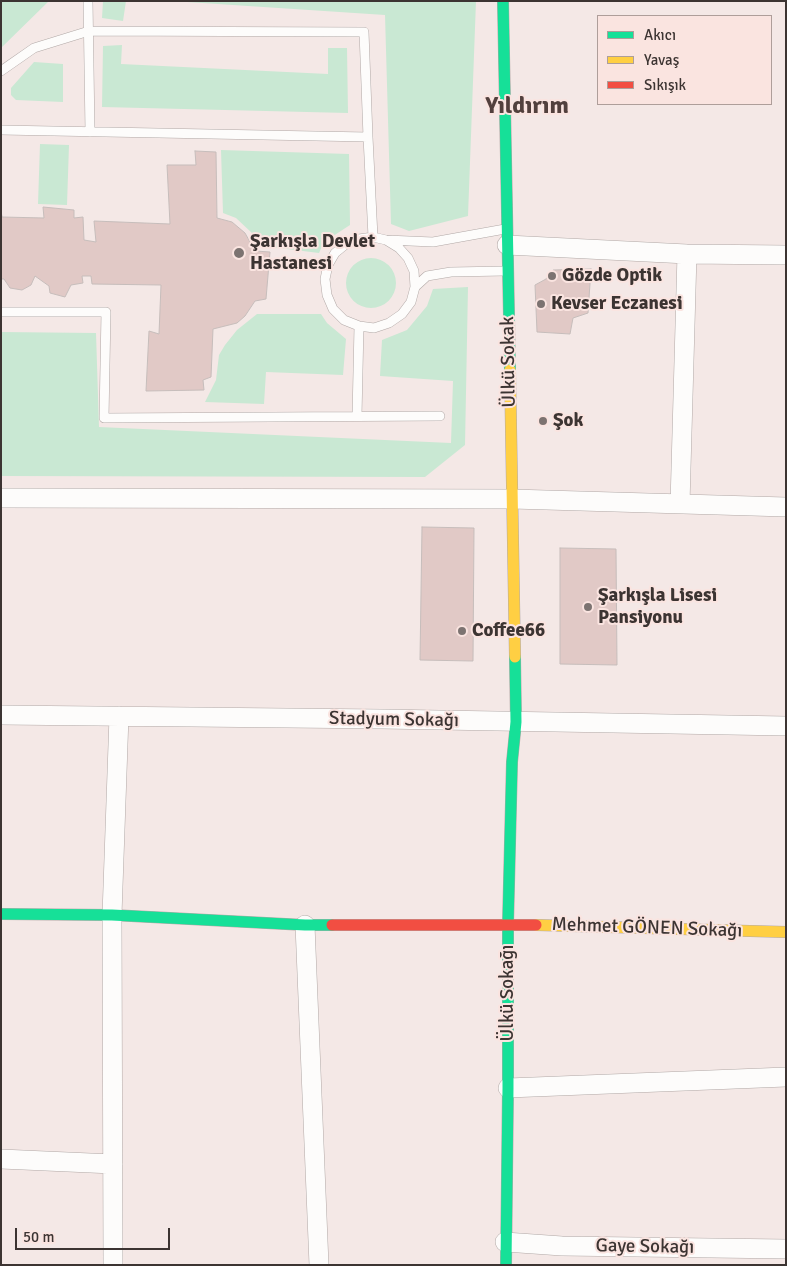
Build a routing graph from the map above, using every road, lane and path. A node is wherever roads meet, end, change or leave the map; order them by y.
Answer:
1 (88, 1) edge
2 (503, 1) edge
3 (89, 31) junction
4 (1, 72) edge
5 (1, 130) edge
6 (90, 132) junction
7 (368, 136) junction
8 (507, 237) junction
9 (373, 238) junction
10 (386, 240) junction
11 (687, 254) junction
12 (786, 254) edge
13 (507, 271) junction
14 (415, 287) junction
15 (1, 312) edge
16 (359, 326) junction
17 (357, 416) junction
18 (440, 416) dead end
19 (1, 498) edge
20 (512, 499) junction
21 (680, 504) junction
22 (786, 507) edge
23 (1, 715) edge
24 (119, 716) junction
25 (516, 722) junction
26 (786, 726) edge
27 (1, 914) edge
28 (112, 915) junction
29 (508, 924) junction
30 (305, 925) junction
31 (786, 932) edge
32 (786, 1077) edge
33 (508, 1088) junction
34 (1, 1159) edge
35 (113, 1164) junction
36 (505, 1242) junction
37 (786, 1249) edge
38 (113, 1265) edge
39 (319, 1265) edge
40 (506, 1265) edge

1 - 3 lane
2 - 8 street, Ülkü Sokak
3 - 4 lane
3 - 6 lane
3 - 7 lane
5 - 6 lane
6 - 7 lane
7 - 9 lane
8 - 10 lane
8 - 11 street
8 - 13 street, Ülkü Sokak
9 - 10 lane
9 - 16 lane
10 - 14 lane
11 - 12 street
11 - 21 street
13 - 14 lane
13 - 20 street, Ülkü Sokak
14 - 16 lane
15 - 17 lane
16 - 17 lane
17 - 18 lane
19 - 20 street
20 - 21 street
20 - 25 street, Ülkü Sokak
21 - 22 street
23 - 24 street, Stadyum Sokağı
24 - 25 street, Stadyum Sokağı
24 - 28 street
25 - 26 street, Stadyum Sokağı
25 - 29 street, Ülkü Sokağı
27 - 28 street, Mehmet GÖNEN Sokağı
28 - 30 street, Mehmet GÖNEN Sokağı
28 - 35 street
29 - 30 street, Mehmet GÖNEN Sokağı
29 - 31 street, Mehmet GÖNEN Sokağı
29 - 33 street, Ülkü Sokağı
30 - 39 street
32 - 33 street
33 - 36 street, Ülkü Sokağı
34 - 35 street
35 - 38 street
36 - 37 street, Gaye Sokağı
36 - 40 street, Ülkü Sokağı

